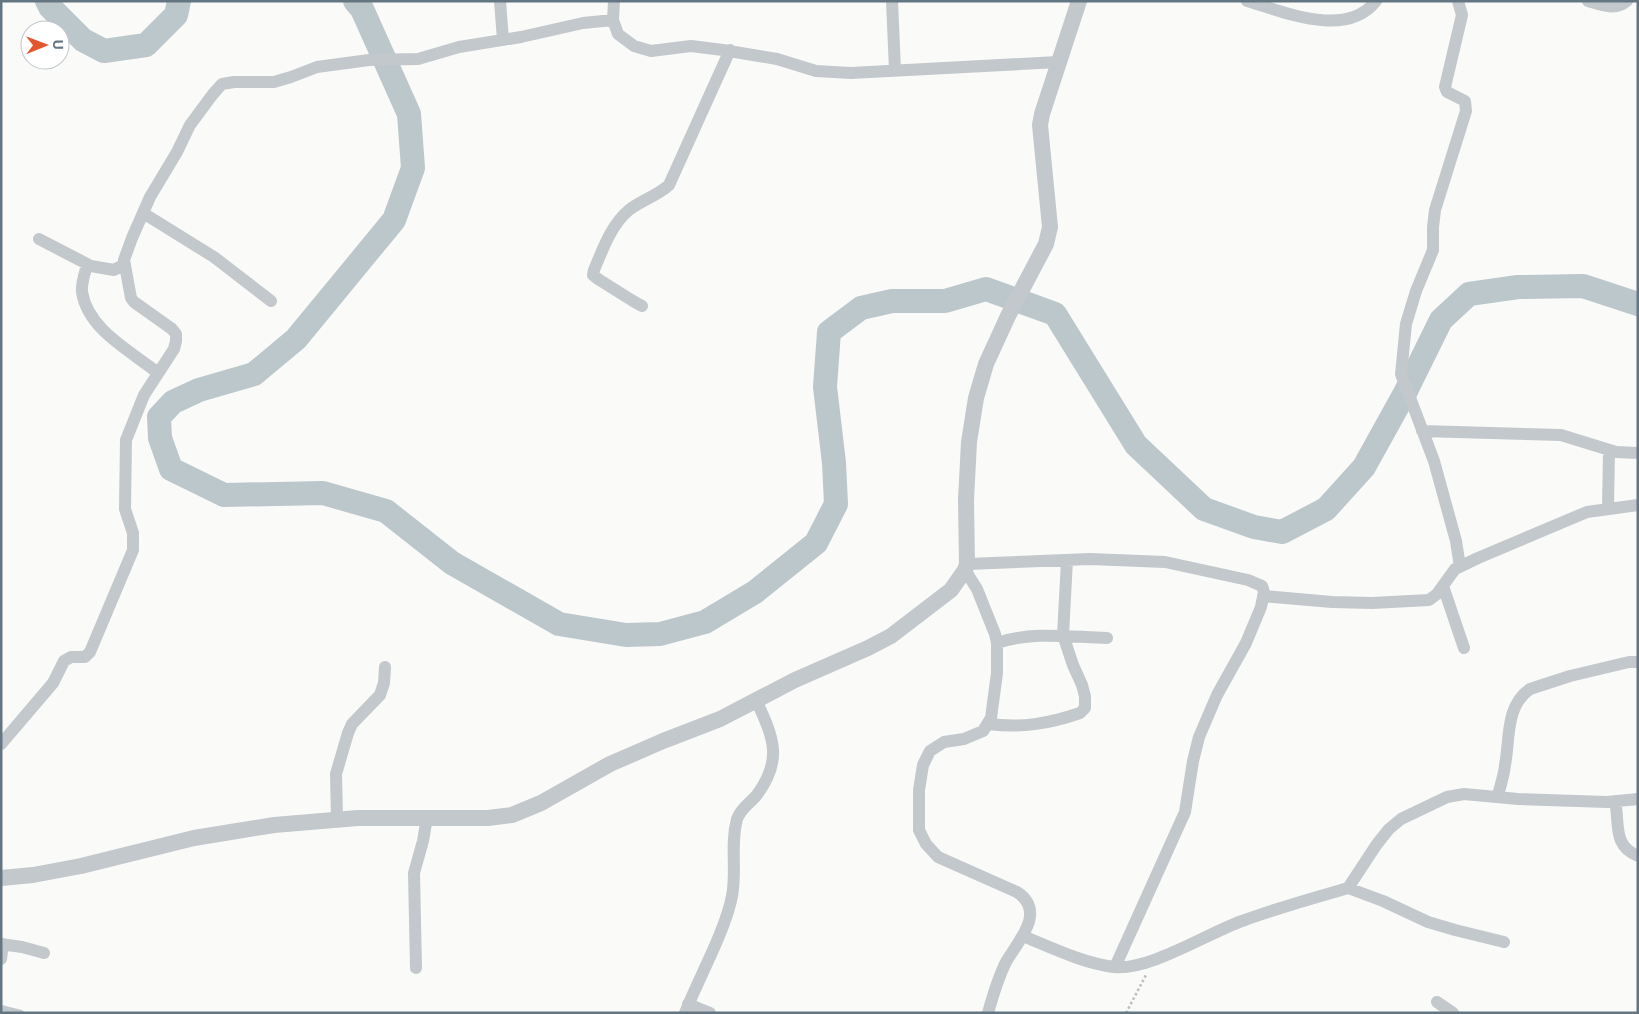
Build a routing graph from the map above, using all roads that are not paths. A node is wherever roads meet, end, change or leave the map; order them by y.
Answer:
1 (500, 1) edge
2 (614, 1) edge
3 (892, 1) edge
4 (1079, 1) edge
5 (1247, 1) edge
6 (1376, 1) edge
7 (1458, 1) edge
8 (1628, 1) edge
9 (1593, 2) edge
10 (612, 20) junction
11 (503, 40) junction
12 (730, 50) junction
13 (1058, 62) junction
14 (895, 70) junction
15 (143, 213) junction
16 (39, 239) dead end
17 (125, 264) junction
18 (87, 265) junction
19 (271, 300) dead end
20 (642, 306) dead end
21 (158, 373) junction
22 (1422, 431) junction
23 (1609, 450) junction
24 (1638, 454) edge
25 (1638, 506) edge
26 (1608, 509) junction
27 (1067, 560) junction
28 (1460, 566) junction
29 (966, 567) junction
30 (1443, 586) junction
31 (1263, 596) junction
32 (1063, 635) junction
33 (1106, 638) dead end
34 (996, 643) junction
35 (1464, 648) dead end
36 (1638, 662) edge
37 (385, 667) dead end
38 (756, 700) junction
39 (988, 724) junction
40 (1, 744) edge
41 (1498, 796) junction
42 (1638, 799) edge
43 (1615, 801) junction
44 (427, 817) junction
45 (337, 820) junction
46 (1638, 856) edge
47 (1, 878) edge
48 (1348, 888) junction
49 (1023, 936) junction
50 (1504, 942) dead end
51 (2, 944) edge
52 (44, 953) dead end
53 (1, 959) edge
54 (1114, 967) junction
55 (416, 968) dead end
56 (1437, 1002) dead end
57 (1, 1008) edge
58 (687, 1008) edge
59 (21, 1013) edge
60 (710, 1013) edge
61 (988, 1013) edge
62 (1453, 1013) edge

1 - 11 street
2 - 10 street
3 - 14 street
4 - 13 street
5 - 6 street
7 - 22 street
8 - 9 street
10 - 11 street
10 - 12 street
11 - 15 street
12 - 14 street
12 - 20 street
13 - 14 street
13 - 29 street
15 - 17 street
15 - 19 street
16 - 18 street
17 - 18 street
17 - 21 street
18 - 21 street
21 - 40 street
22 - 23 street
22 - 28 street
23 - 24 street
23 - 26 street
25 - 26 street
26 - 28 street
27 - 29 street
27 - 31 street
27 - 32 street
28 - 30 street
29 - 34 street
29 - 38 street
30 - 31 street
30 - 35 street
31 - 54 street
32 - 33 street
32 - 34 street
32 - 39 street
34 - 39 street
36 - 41 street
37 - 45 street
38 - 44 street
38 - 58 street
39 - 49 street
41 - 43 street
41 - 48 street
42 - 43 street
43 - 46 street
44 - 45 street
44 - 55 street
45 - 47 street
48 - 50 street
48 - 54 street
49 - 54 street
49 - 61 street
51 - 52 street
51 - 53 street
56 - 62 street
57 - 59 lane
58 - 60 street

